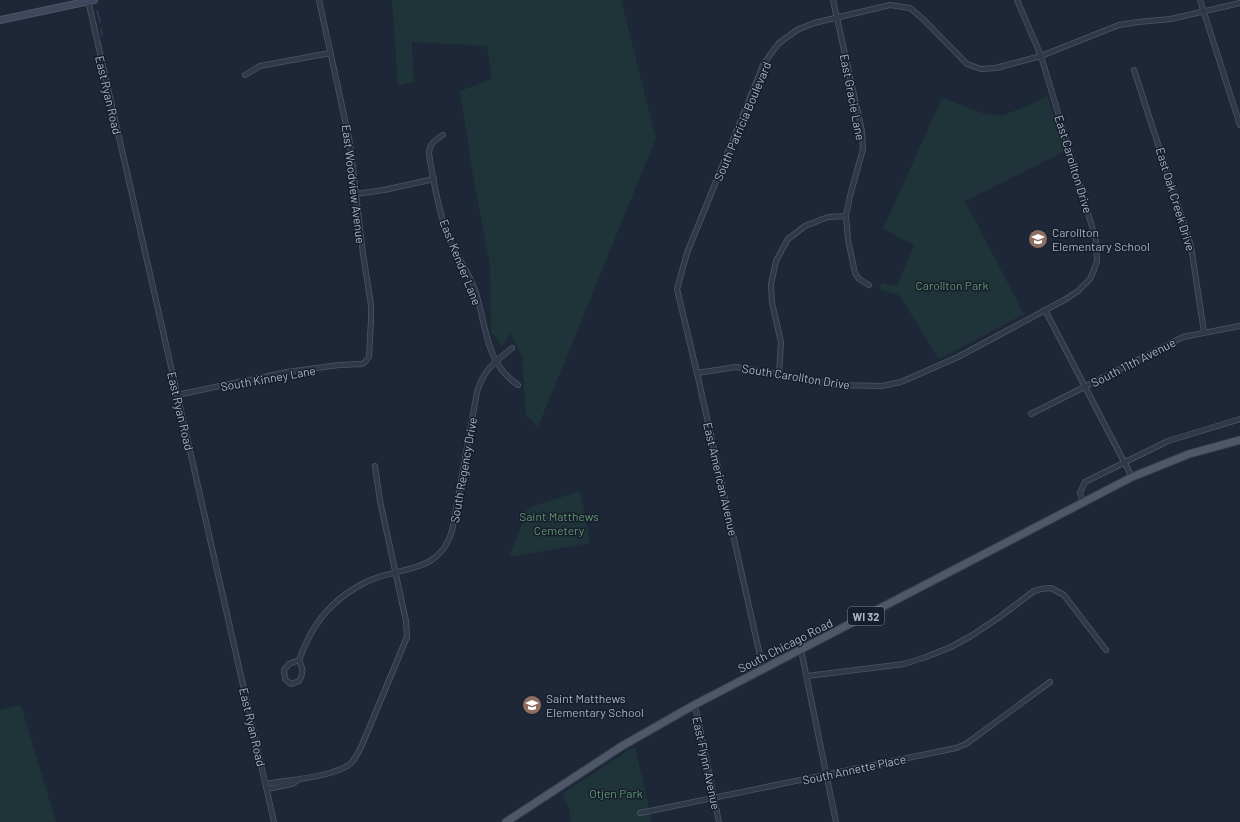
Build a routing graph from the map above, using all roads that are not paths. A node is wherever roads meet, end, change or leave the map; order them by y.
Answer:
1 (90, 0) edge
2 (319, 0) edge
3 (833, 0) edge
4 (1017, 0) edge
5 (1200, 0) edge
6 (1240, 3) edge
7 (1203, 11) junction
8 (836, 17) junction
9 (0, 20) edge
10 (330, 52) junction
11 (1041, 56) junction
12 (1134, 70) dead end
13 (245, 75) dead end
14 (1240, 125) edge
15 (443, 135) dead end
16 (434, 179) junction
17 (356, 194) junction
18 (846, 216) junction
19 (869, 285) dead end
20 (677, 290) joint
21 (1045, 310) junction
22 (1240, 326) edge
23 (1204, 332) junction
24 (512, 348) dead end
25 (496, 361) junction
26 (359, 364) joint
27 (697, 373) junction
28 (779, 374) junction
29 (518, 385) dead end
30 (1086, 387) junction
31 (177, 395) junction
32 (1031, 414) dead end
33 (1240, 418) edge
34 (1240, 440) edge
35 (1124, 463) junction
36 (375, 466) dead end
37 (1132, 478) junction
38 (1083, 503) junction
39 (396, 572) junction
40 (801, 650) junction
41 (1106, 650) dead end
42 (298, 660) junction
43 (763, 669) junction
44 (807, 676) junction
45 (1050, 682) dead end
46 (694, 705) junction
47 (827, 774) junction
48 (266, 787) junction
49 (714, 798) junction
50 (640, 813) dead end
51 (274, 822) edge
52 (506, 822) edge
53 (719, 822) edge
54 (836, 822) edge

1 - 9 street
1 - 31 street, East Ryan Road
2 - 10 street, East Woodview Avenue
3 - 8 street, East Gracie Lane
4 - 11 street, East Carollton Drive
5 - 7 street
6 - 7 street, South Patricia Boulevard
7 - 11 street, South Patricia Boulevard
7 - 14 street
8 - 11 street, South Patricia Boulevard
8 - 18 street, East Gracie Lane
8 - 20 street, South Patricia Boulevard
10 - 13 street
10 - 17 street, East Woodview Avenue
11 - 21 street, East Carollton Drive
12 - 23 street, East Oak Creek Drive
15 - 16 street, East Kender Lane
16 - 17 street
16 - 25 street, East Kender Lane
17 - 26 street, East Woodview Avenue
18 - 19 street, East Gracie Lane
18 - 28 street
20 - 27 street, East American Avenue
21 - 28 street, South Carollton Drive
21 - 30 street
22 - 23 street, South 11th Avenue
23 - 30 street, South 11th Avenue
24 - 25 street, South Regency Drive
25 - 29 street, East Kender Lane
25 - 39 street, South Regency Drive
26 - 31 street, South Kinney Lane
27 - 28 street, South Carollton Drive
27 - 43 street, East American Avenue
30 - 32 street, South 11th Avenue
30 - 35 street
31 - 48 street, East Ryan Road
33 - 35 street
34 - 37 main road, South Chicago Road / WI 32
35 - 37 street
35 - 38 street
36 - 39 street
37 - 38 main road, South Chicago Road / WI 32
38 - 40 main road, South Chicago Road / WI 32
39 - 42 street, South Regency Drive
39 - 48 street
40 - 43 main road, South Chicago Road / WI 32
40 - 44 street
41 - 44 street
42 - 42 street
43 - 46 main road, South Chicago Road / WI 32
44 - 47 street
45 - 47 street, South Annette Place
46 - 49 street, East Flynn Avenue
46 - 52 main road, South Chicago Road / WI 32
47 - 49 street, South Annette Place
47 - 54 street
48 - 51 street, East Ryan Road
49 - 50 street, South Annette Place
49 - 53 street, East Flynn Avenue

